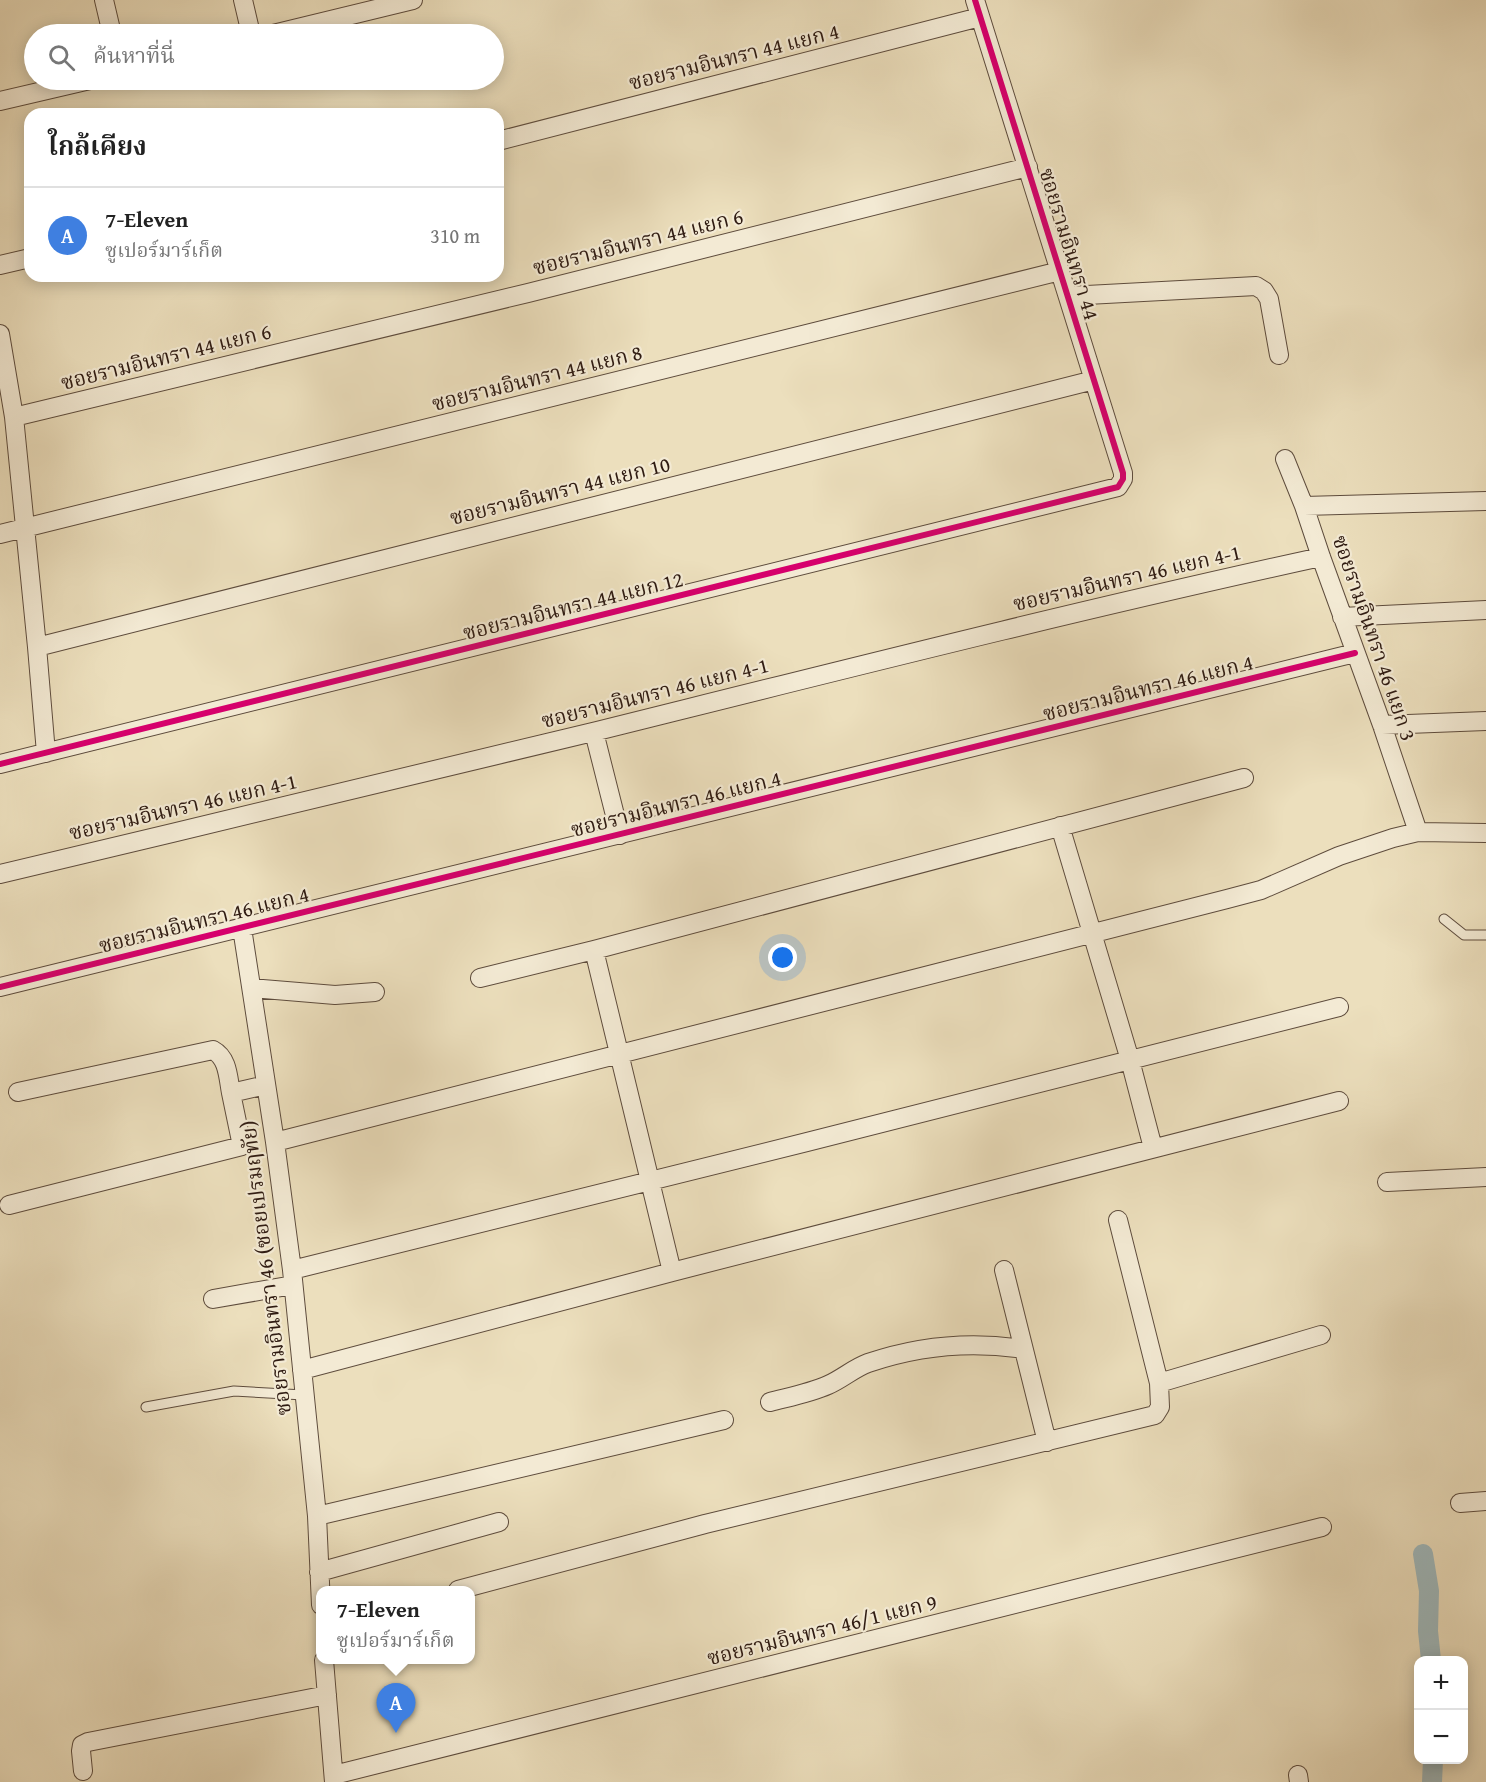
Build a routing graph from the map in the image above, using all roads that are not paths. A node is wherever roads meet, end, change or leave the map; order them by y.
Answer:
1 (104, 0) edge
2 (243, 0) edge
3 (413, 0) edge
4 (381, 4) edge
5 (978, 9) edge
6 (110, 24) edge
7 (249, 24) edge
8 (309, 24) edge
9 (47, 90) edge
10 (0, 101) edge
11 (504, 139) edge
12 (1028, 167) junction
13 (24, 259) edge
14 (0, 265) edge
15 (1060, 271) junction
16 (1068, 296) junction
17 (0, 334) edge
18 (1279, 355) dead end
19 (1094, 380) junction
20 (15, 417) junction
21 (1285, 459) dead end
22 (1107, 490) joint
23 (1486, 501) edge
24 (1304, 506) junction
25 (25, 528) junction
26 (0, 534) edge
27 (1321, 557) junction
28 (1486, 610) edge
29 (1342, 617) junction
30 (37, 646) junction
31 (1355, 653) junction
32 (1486, 721) edge
33 (1382, 724) junction
34 (594, 732) junction
35 (46, 753) junction
36 (0, 764) edge
37 (1244, 778) dead end
38 (1060, 826) junction
39 (1418, 832) junction
40 (1486, 833) edge
41 (620, 835) junction
42 (0, 874) edge
43 (1444, 918) dead end
44 (242, 928) junction
45 (1092, 934) junction
46 (1486, 935) edge
47 (594, 950) junction
48 (480, 978) dead end
49 (2, 987) edge
50 (252, 988) junction
51 (375, 992) dead end
52 (1339, 1006) dead end
53 (620, 1055) junction
54 (1130, 1060) junction
55 (266, 1085) junction
56 (18, 1092) dead end
57 (231, 1093) junction
58 (1339, 1101) dead end
59 (275, 1142) junction
60 (1153, 1148) junction
61 (1486, 1177) edge
62 (650, 1181) junction
63 (1387, 1182) dead end
64 (9, 1205) dead end
65 (1118, 1220) dead end
66 (1004, 1270) dead end
67 (672, 1272) junction
68 (293, 1278) junction
69 (213, 1299) dead end
70 (1321, 1335) dead end
71 (1023, 1349) junction
72 (302, 1370) junction
73 (1159, 1383) junction
74 (304, 1395) junction
75 (770, 1402) dead end
76 (146, 1407) dead end
77 (724, 1420) dead end
78 (1047, 1442) junction
79 (1486, 1501) edge
80 (1460, 1503) dead end
81 (316, 1516) junction
82 (499, 1522) dead end
83 (1322, 1527) dead end
84 (320, 1572) junction
85 (320, 1586) edge
86 (473, 1586) edge
87 (324, 1664) edge
88 (327, 1695) junction
89 (83, 1771) dead end
90 (334, 1779) edge

1 - 6 street
2 - 7 street
3 - 4 street
4 - 8 street
5 - 11 street, ซอยรามอินทรา 44 แยก 4
5 - 12 street, ซอยรามอินทรา 44
9 - 10 street
12 - 15 street, ซอยรามอินทรา 44
12 - 20 street, ซอยรามอินทรา 44 แยก 6
13 - 14 street
15 - 16 street, ซอยรามอินทรา 44
15 - 25 street, ซอยรามอินทรา 44 แยก 8
16 - 18 street
16 - 19 street, ซอยรามอินทรา 44
17 - 20 street
19 - 22 street, ซอยรามอินทรา 44
19 - 30 street, ซอยรามอินทรา 44 แยก 10
20 - 25 street
21 - 24 street, ซอยรามอินทรา 46 แยก 3
22 - 35 street, ซอยรามอินทรา 44 แยก 12
23 - 24 street
24 - 27 street, ซอยรามอินทรา 46 แยก 3
25 - 26 street, ซอยรามอินทรา 44 แยก 8
25 - 30 street
27 - 29 street, ซอยรามอินทรา 46 แยก 3
27 - 34 street, ซอยรามอินทรา 46 แยก 4-1
28 - 29 street
29 - 31 street, ซอยรามอินทรา 46 แยก 3
30 - 35 street
31 - 33 street, ซอยรามอินทรา 46 แยก 3
31 - 41 street, ซอยรามอินทรา 46 แยก 4
32 - 33 street
33 - 39 street, ซอยรามอินทรา 46 แยก 3
34 - 41 street
34 - 42 street, ซอยรามอินทรา 46 แยก 4-1
35 - 36 street, ซอยรามอินทรา 44 แยก 12
37 - 38 street
38 - 45 street
38 - 47 street
39 - 40 street
39 - 45 street
41 - 44 street, ซอยรามอินทรา 46 แยก 4
43 - 46 lane
44 - 49 street, ซอยรามอินทรา 46 แยก 4
44 - 50 street, ซอยรามอินทรา 46 (ซอยเปรมฤทัย)
45 - 53 street
45 - 54 street
47 - 48 street
47 - 53 street
50 - 51 street
50 - 55 street, ซอยรามอินทรา 46 (ซอยเปรมฤทัย)
52 - 54 street
53 - 59 street
53 - 62 street
54 - 60 street
54 - 62 street
55 - 57 street
55 - 59 street, ซอยรามอินทรา 46 (ซอยเปรมฤทัย)
56 - 57 street
57 - 64 street
58 - 60 street
59 - 68 street, ซอยรามอินทรา 46 (ซอยเปรมฤทัย)
60 - 67 street
61 - 63 street
62 - 67 street
62 - 68 street
65 - 73 street
66 - 71 street
67 - 72 street
68 - 69 street
68 - 72 street, ซอยรามอินทรา 46 (ซอยเปรมฤทัย)
70 - 73 street
71 - 75 street
71 - 78 street
72 - 74 street, ซอยรามอินทรา 46 (ซอยเปรมฤทัย)
73 - 78 street
74 - 76 lane
74 - 81 street, ซอยรามอินทรา 46 (ซอยเปรมฤทัย)
77 - 81 street
78 - 86 street
79 - 80 street
81 - 84 street, ซอยรามอินทรา 46 (ซอยเปรมฤทัย)
82 - 84 street
83 - 90 street, ซอยรามอินทรา 46/1 แยก 9
84 - 85 street, ซอยรามอินทรา 46 (ซอยเปรมฤทัย)
87 - 88 street
88 - 89 street
88 - 90 street

